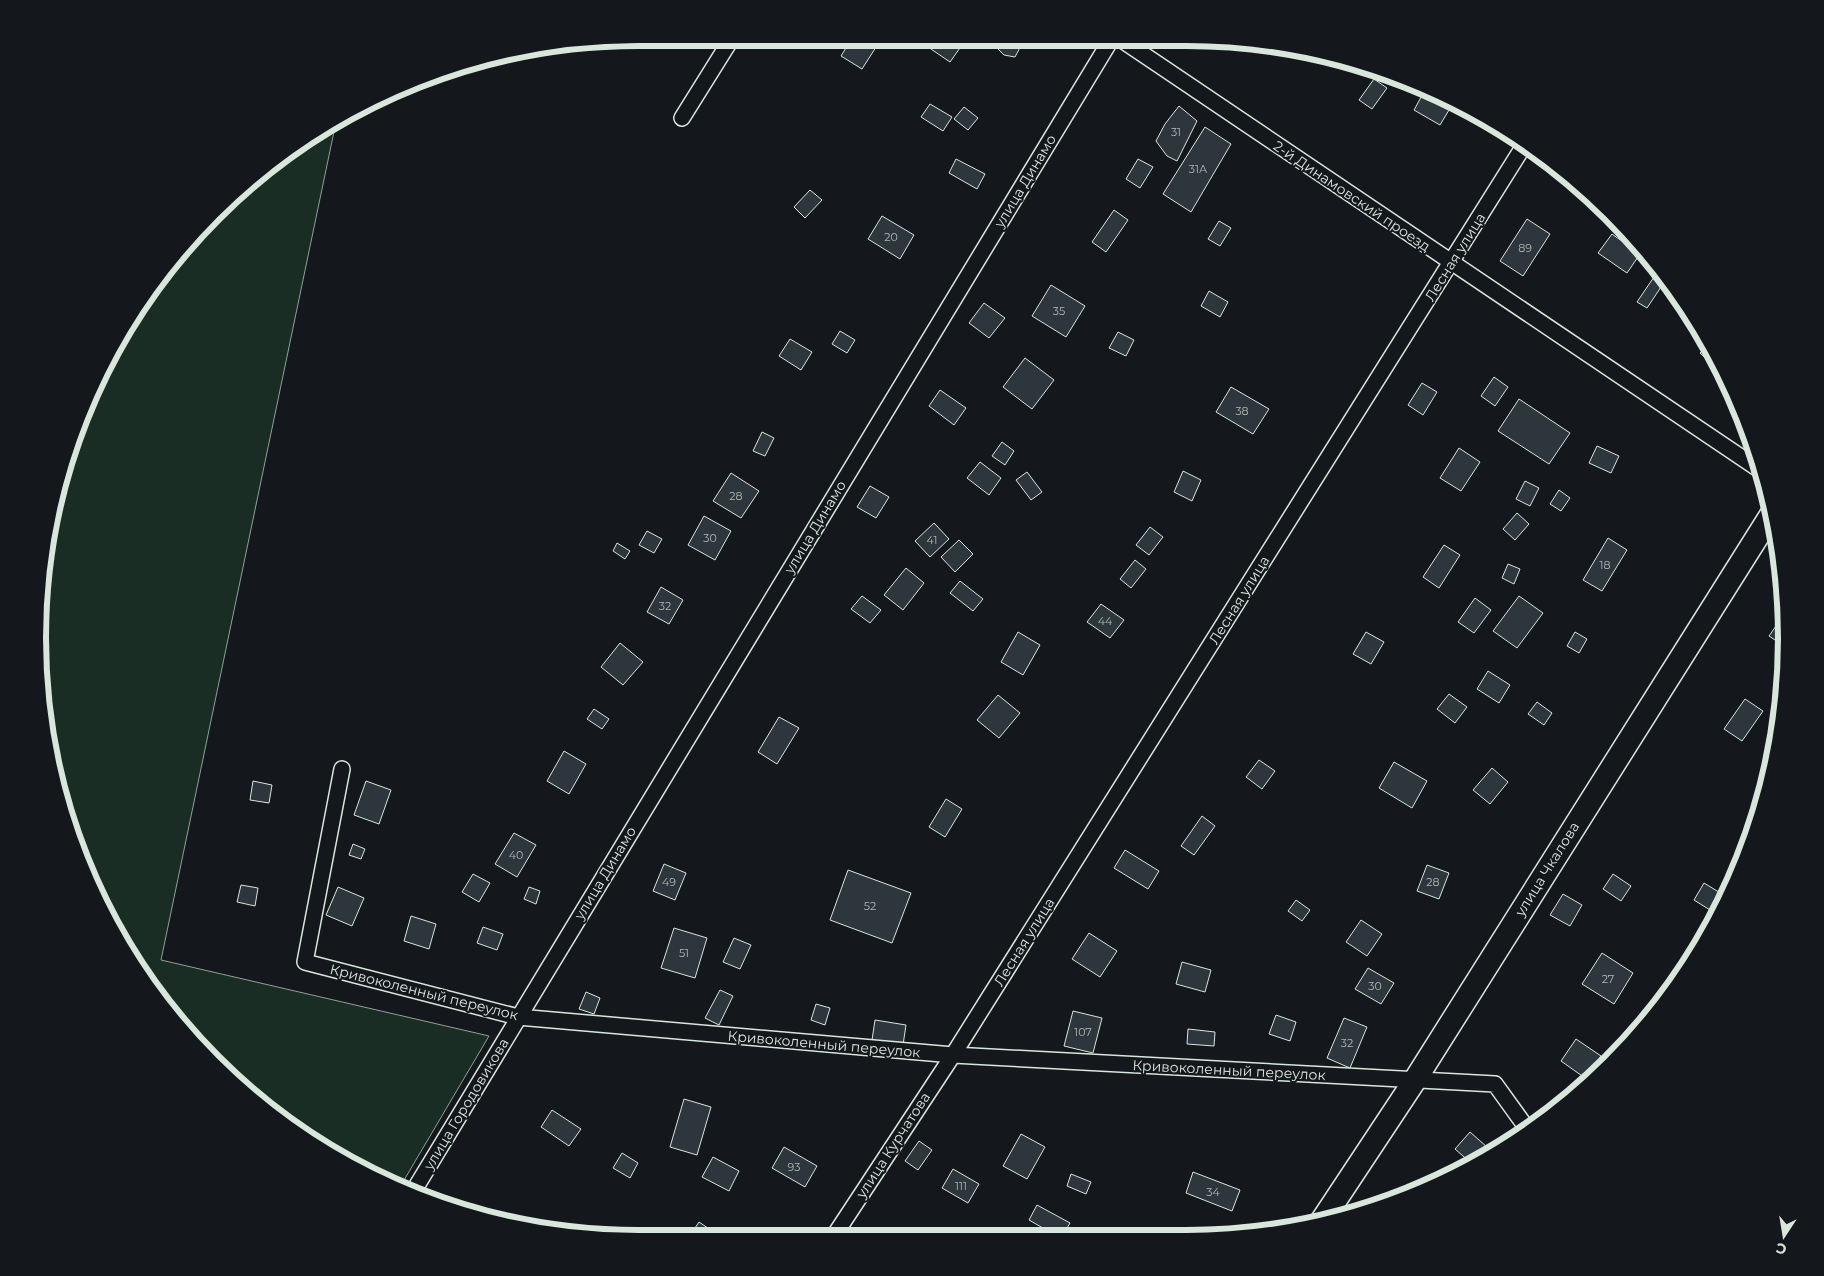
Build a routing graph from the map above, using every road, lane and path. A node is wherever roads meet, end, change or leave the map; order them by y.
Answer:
1 (727, 46) edge
2 (1107, 46) edge
3 (1131, 46) edge
4 (682, 118) dead end
5 (1521, 150) edge
6 (1451, 263) junction
7 (1751, 464) edge
8 (1766, 524) edge
9 (342, 769) dead end
10 (518, 1017) junction
11 (953, 1055) junction
12 (1415, 1080) junction
13 (1524, 1124) edge
14 (416, 1187) edge
15 (1328, 1212) edge
16 (838, 1230) edge

1 - 4 street
2 - 10 street, улица Динамо
3 - 6 street, 2-й Динамовский проезд
5 - 6 street, Лесная улица
6 - 7 street, 2-й Динамовский проезд
6 - 11 street, Лесная улица
8 - 12 street, улица Чкалова
9 - 10 street, Кривоколенный переулок
10 - 11 street, Кривоколенный переулок
10 - 14 street, улица Городовикова
11 - 12 street, Кривоколенный переулок
11 - 16 street, улица Курчатова
12 - 13 street, Кривоколенный переулок
12 - 15 street, улица Чкалова

